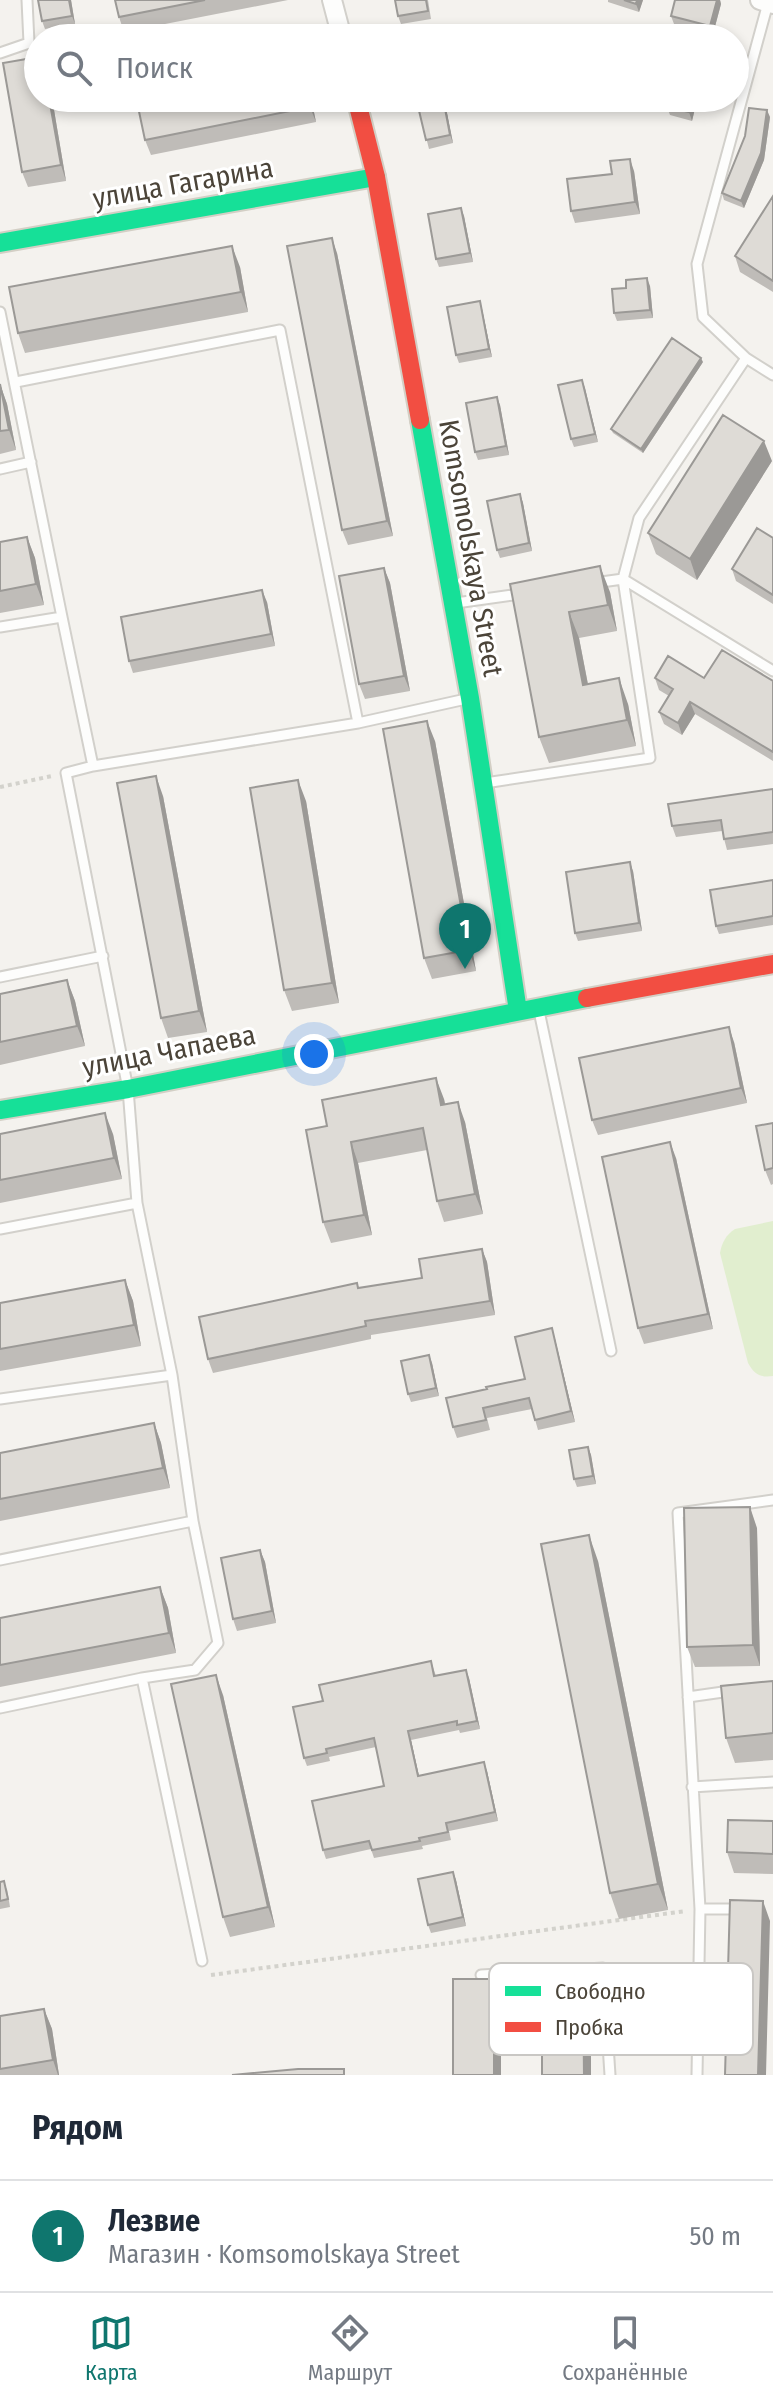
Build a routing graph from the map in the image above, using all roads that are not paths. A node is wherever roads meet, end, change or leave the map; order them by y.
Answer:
1 (27, 0) edge
2 (332, 0) edge
3 (767, 2) edge
4 (28, 24) edge
5 (338, 24) edge
6 (24, 45) edge
7 (0, 53) edge
8 (749, 69) edge
9 (360, 112) edge
10 (738, 112) edge
11 (376, 177) junction
12 (0, 243) edge
13 (0, 312) edge
14 (746, 358) junction
15 (773, 375) edge
16 (16, 382) junction
17 (31, 462) junction
18 (0, 469) edge
19 (623, 579) junction
20 (576, 585) edge
21 (530, 592) edge
22 (453, 604) junction
23 (62, 617) junction
24 (0, 627) edge
25 (773, 671) edge
26 (470, 698) junction
27 (358, 723) junction
28 (93, 766) junction
29 (483, 783) junction
30 (103, 956) junction
31 (773, 964) edge
32 (0, 977) edge
33 (539, 1007) junction
34 (518, 1011) junction
35 (128, 1089) junction
36 (0, 1110) edge
37 (137, 1203) junction
38 (0, 1229) edge
39 (611, 1351) dead end
40 (172, 1375) junction
41 (0, 1399) edge
42 (773, 1500) edge
43 (193, 1521) junction
44 (0, 1560) edge
45 (142, 1678) junction
46 (745, 1689) edge
47 (688, 1697) junction
48 (0, 1708) edge
49 (773, 1782) edge
50 (692, 1787) junction
51 (700, 1909) junction
52 (758, 1909) edge
53 (202, 1961) dead end
54 (699, 1963) edge
55 (481, 1975) edge
56 (489, 1975) edge
57 (609, 2055) edge
58 (697, 2055) edge
59 (610, 2075) edge
60 (697, 2075) edge

1 - 4 lane
2 - 5 street
3 - 8 lane
6 - 7 lane
9 - 11 street, Komsomolskaya Street
10 - 14 lane
11 - 12 street, улица Гагарина
11 - 22 street, Komsomolskaya Street
13 - 16 lane
14 - 15 lane
14 - 19 lane
16 - 17 lane
16 - 27 lane
17 - 18 lane
17 - 23 lane
19 - 20 lane
19 - 25 lane
19 - 29 lane
21 - 22 lane
22 - 26 street, Komsomolskaya Street
23 - 24 lane
23 - 28 lane
26 - 27 lane
26 - 29 street, Komsomolskaya Street
27 - 28 lane
28 - 30 lane
29 - 34 street, Komsomolskaya Street
30 - 32 lane
30 - 35 lane
31 - 33 street, улица Чапаева
33 - 34 street, улица Чапаева
33 - 39 lane
34 - 35 street, улица Чапаева
35 - 36 street, улица Чапаева
35 - 37 lane
37 - 38 lane
37 - 40 lane
40 - 41 lane
40 - 43 lane
42 - 47 lane
43 - 44 lane
43 - 45 lane
45 - 48 lane
45 - 53 lane
46 - 47 lane
47 - 50 lane
49 - 50 lane
50 - 51 lane
51 - 52 lane
51 - 54 lane
55 - 56 lane
57 - 59 lane
58 - 60 lane

